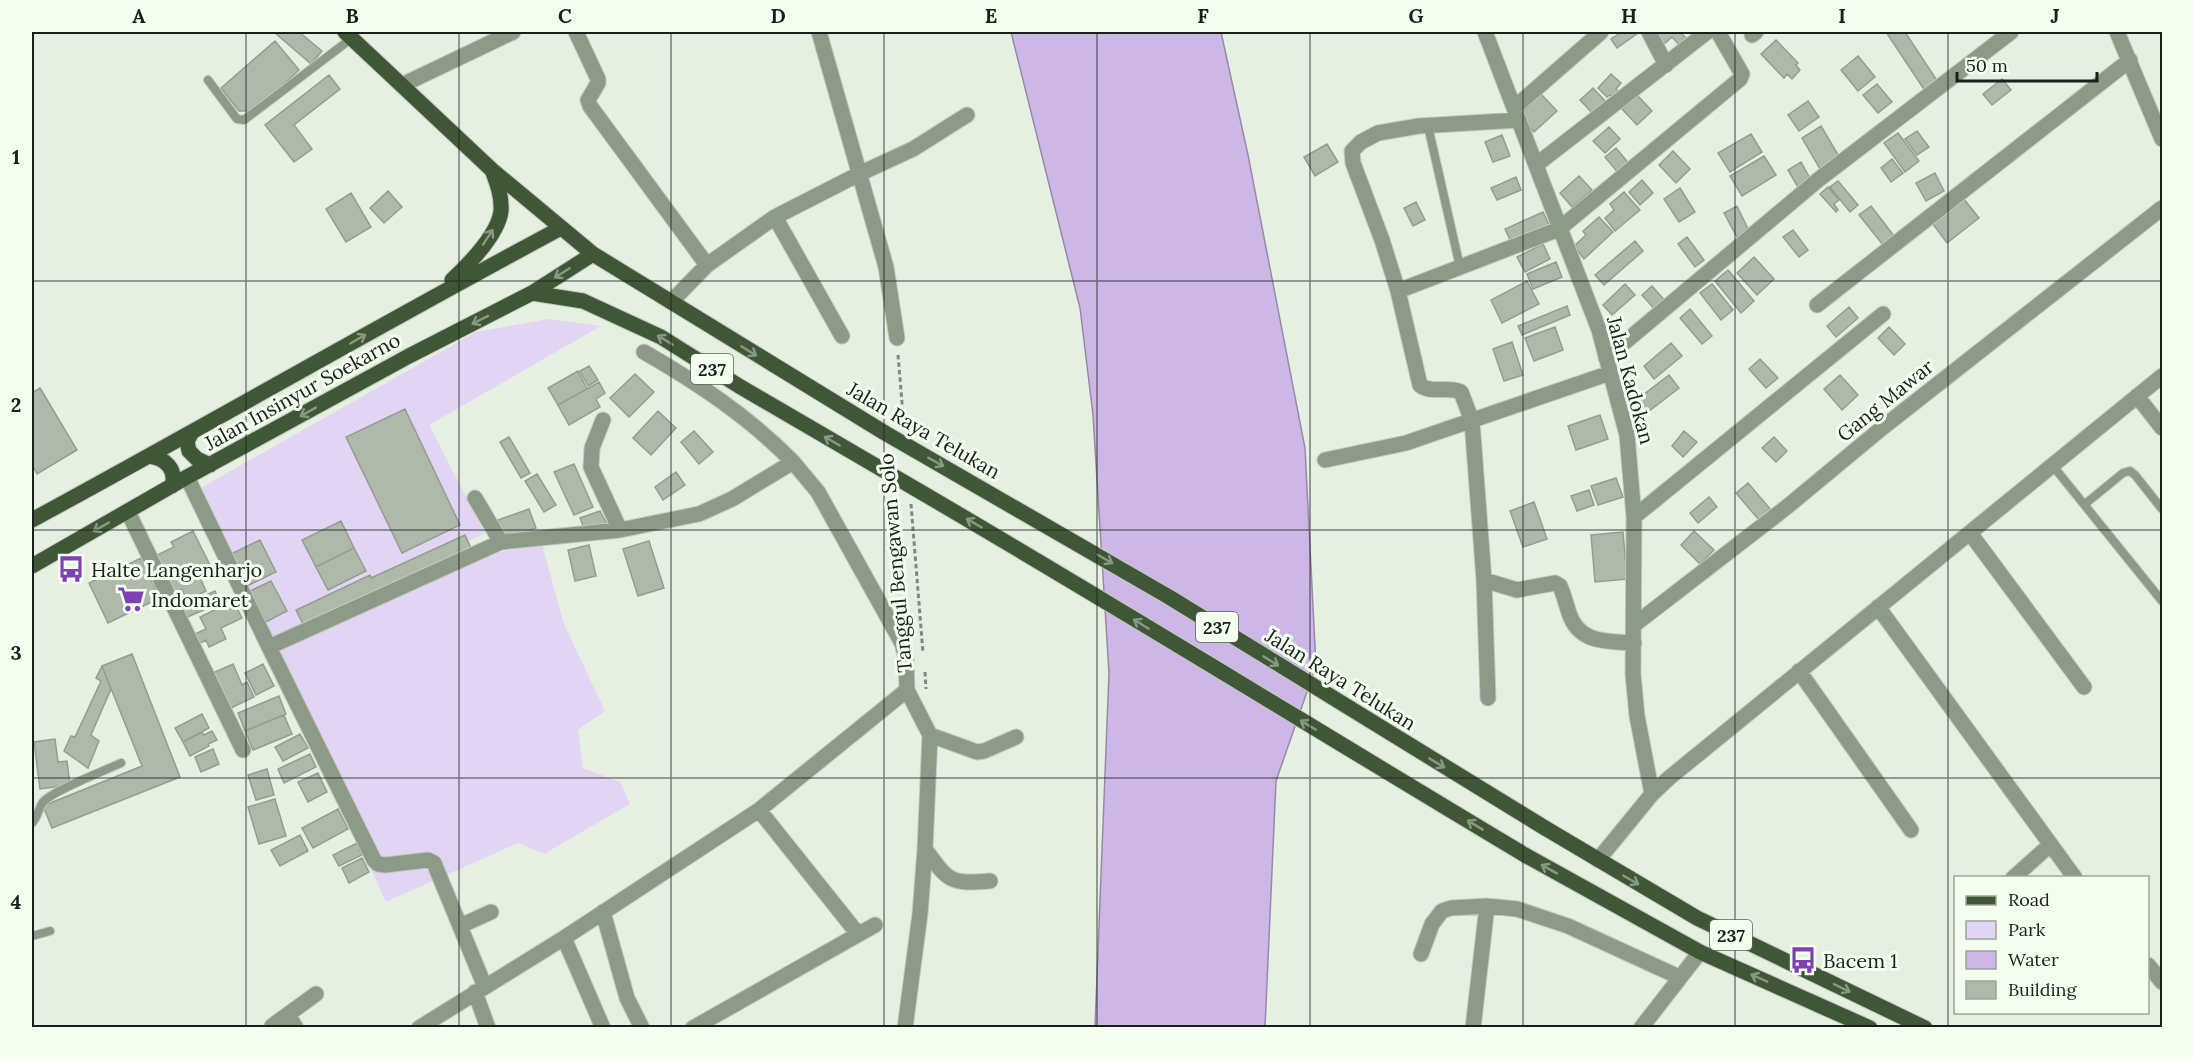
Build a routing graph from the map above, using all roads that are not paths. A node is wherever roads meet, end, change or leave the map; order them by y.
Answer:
1 (513, 32) edge
2 (576, 32) edge
3 (819, 32) edge
4 (1601, 32) edge
5 (1648, 32) edge
6 (1707, 32) edge
7 (1718, 32) edge
8 (2010, 32) edge
9 (2116, 32) edge
10 (353, 34) edge
11 (1491, 35) edge
12 (2130, 60) junction
13 (1666, 65) junction
14 (208, 80) dead end
15 (402, 85) junction
16 (1516, 114) junction
17 (967, 115) dead end
18 (1428, 126) junction
19 (2163, 139) edge
20 (1536, 165) junction
21 (492, 170) junction
22 (859, 174) junction
23 (2163, 208) edge
24 (775, 217) junction
25 (561, 228) junction
26 (1559, 229) junction
27 (592, 254) junction
28 (707, 265) junction
29 (1460, 267) junction
30 (1398, 291) junction
31 (532, 293) junction
32 (435, 296) junction
33 (671, 302) junction
34 (1817, 305) dead end
35 (1883, 314) dead end
36 (842, 336) dead end
37 (897, 338) road end
38 (644, 352) dead end
39 (1606, 358) junction
40 (1610, 373) junction
41 (2163, 376) edge
42 (2137, 396) junction
43 (603, 420) dead end
44 (1472, 421) junction
45 (2163, 428) edge
46 (191, 434) junction
47 (149, 456) junction
48 (1325, 460) dead end
49 (793, 462) junction
50 (210, 465) junction
51 (2053, 465) junction
52 (187, 477) junction
53 (172, 486) junction
54 (475, 498) dead end
55 (2085, 504) junction
56 (2163, 509) edge
57 (128, 512) junction
58 (1634, 517) junction
59 (32, 520) edge
60 (620, 530) junction
61 (1970, 533) junction
62 (501, 542) junction
63 (32, 566) edge
64 (1484, 580) junction
65 (2163, 601) edge
66 (1878, 607) junction
67 (1634, 626) junction
68 (1634, 643) junction
69 (269, 647) junction
70 (1799, 671) junction
71 (2084, 687) dead end
72 (907, 690) junction
73 (1488, 698) dead end
74 (930, 735) junction
75 (1016, 737) dead end
76 (243, 750) dead end
77 (121, 763) dead end
78 (1652, 794) junction
79 (759, 810) junction
80 (32, 823) edge
81 (1911, 830) dead end
82 (2050, 845) junction
83 (925, 849) junction
84 (1598, 860) junction
85 (2015, 876) edge
86 (2073, 876) edge
87 (990, 881) dead end
88 (1487, 906) junction
89 (491, 912) dead end
90 (603, 912) junction
91 (875, 925) dead end
92 (460, 926) junction
93 (50, 931) dead end
94 (858, 934) junction
95 (32, 936) edge
96 (564, 938) junction
97 (1700, 952) junction
98 (1421, 954) dead end
99 (2149, 966) edge
100 (1679, 977) junction
101 (2163, 982) edge
102 (480, 990) junction
103 (315, 994) dead end
104 (292, 1021) edge
105 (272, 1026) edge
106 (419, 1028) edge
107 (488, 1028) edge
108 (603, 1028) edge
109 (642, 1028) edge
110 (693, 1028) edge
111 (905, 1028) edge
112 (1473, 1028) edge
113 (1641, 1028) edge
114 (1870, 1028) edge
115 (1925, 1028) edge

1 - 15 street
2 - 28 street
3 - 22 street
4 - 16 street
5 - 13 street
6 - 13 street
7 - 26 street
8 - 39 street
9 - 12 street
10 - 14 lane
10 - 15 main road, Jalan Raya Telukan
11 - 16 street, Jalan Kadokan
12 - 19 street
12 - 34 street
13 - 20 street
15 - 21 main road, Jalan Raya Telukan
16 - 18 street
16 - 20 street, Jalan Kadokan
17 - 22 street
18 - 29 lane
18 - 30 street
20 - 26 street, Jalan Kadokan
21 - 25 main road, Jalan Raya Telukan
32 -> 21 main road
22 - 24 street
22 - 37 street
23 - 67 street, Gang Mawar
24 - 28 street
24 - 36 street
25 - 27 main road, Jalan Raya Telukan
25 - 32 main road, Jalan Insinyur Soekarno
26 - 29 street
26 - 39 street, Jalan Kadokan
27 -> 31 main road, Jalan Insinyur Soekarno
27 - 33 main road, Jalan Raya Telukan / 237
28 - 33 street
29 - 30 street
30 - 44 street
31 -> 50 main road, Jalan Insinyur Soekarno
97 -> 31 main road, 237, bridge
46 -> 32 main road, Jalan Insinyur Soekarno
33 -> 84 main road, Jalan Raya Telukan / 237, bridge
35 - 58 street
38 - 49 street
39 - 40 street, Jalan Kadokan
40 - 44 street
40 - 58 street, Jalan Kadokan
41 - 42 street
42 - 45 street
42 - 51 street
43 - 60 street
44 - 48 street
44 - 64 street
46 - 47 main road, Jalan Insinyur Soekarno
46 - 50 main road
47 - 53 main road
47 - 59 main road, Jalan Insinyur Soekarno
49 - 60 street
49 - 72 street
50 - 52 main road, Jalan Insinyur Soekarno
51 - 55 lane
51 - 61 street
52 - 53 main road, Jalan Insinyur Soekarno
52 - 69 street
53 - 57 main road, Jalan Insinyur Soekarno
54 - 62 street
55 - 56 lane
55 - 65 lane
57 -> 63 main road, Jalan Insinyur Soekarno
57 - 76 street
58 - 67 street, Jalan Kadokan
60 - 62 street
61 - 66 street
61 - 71 street
62 - 69 street
64 - 68 street
64 - 73 street
66 - 70 street
66 - 82 street
67 - 68 street, Jalan Kadokan
68 - 78 street, Jalan Kadokan
69 - 92 street
70 - 78 street
70 - 81 street
72 - 74 street
72 - 79 street
74 - 75 street
74 - 83 street
77 - 80 lane
78 - 84 street
79 - 90 street
79 - 94 street
82 - 85 street
82 - 86 street
83 - 87 street
83 - 111 street
84 -> 115 main road, Jalan Raya Telukan / 237
88 - 98 street
88 - 100 street
88 - 112 street
89 - 92 street
90 - 96 street
90 - 109 street
91 - 94 street
92 - 102 street
93 - 95 lane
94 - 110 street
96 - 102 street
96 - 108 street
97 - 100 street
114 -> 97 main road, 237
99 - 101 street
100 - 113 street
102 - 106 street
102 - 107 street
103 - 104 street
104 - 105 street

